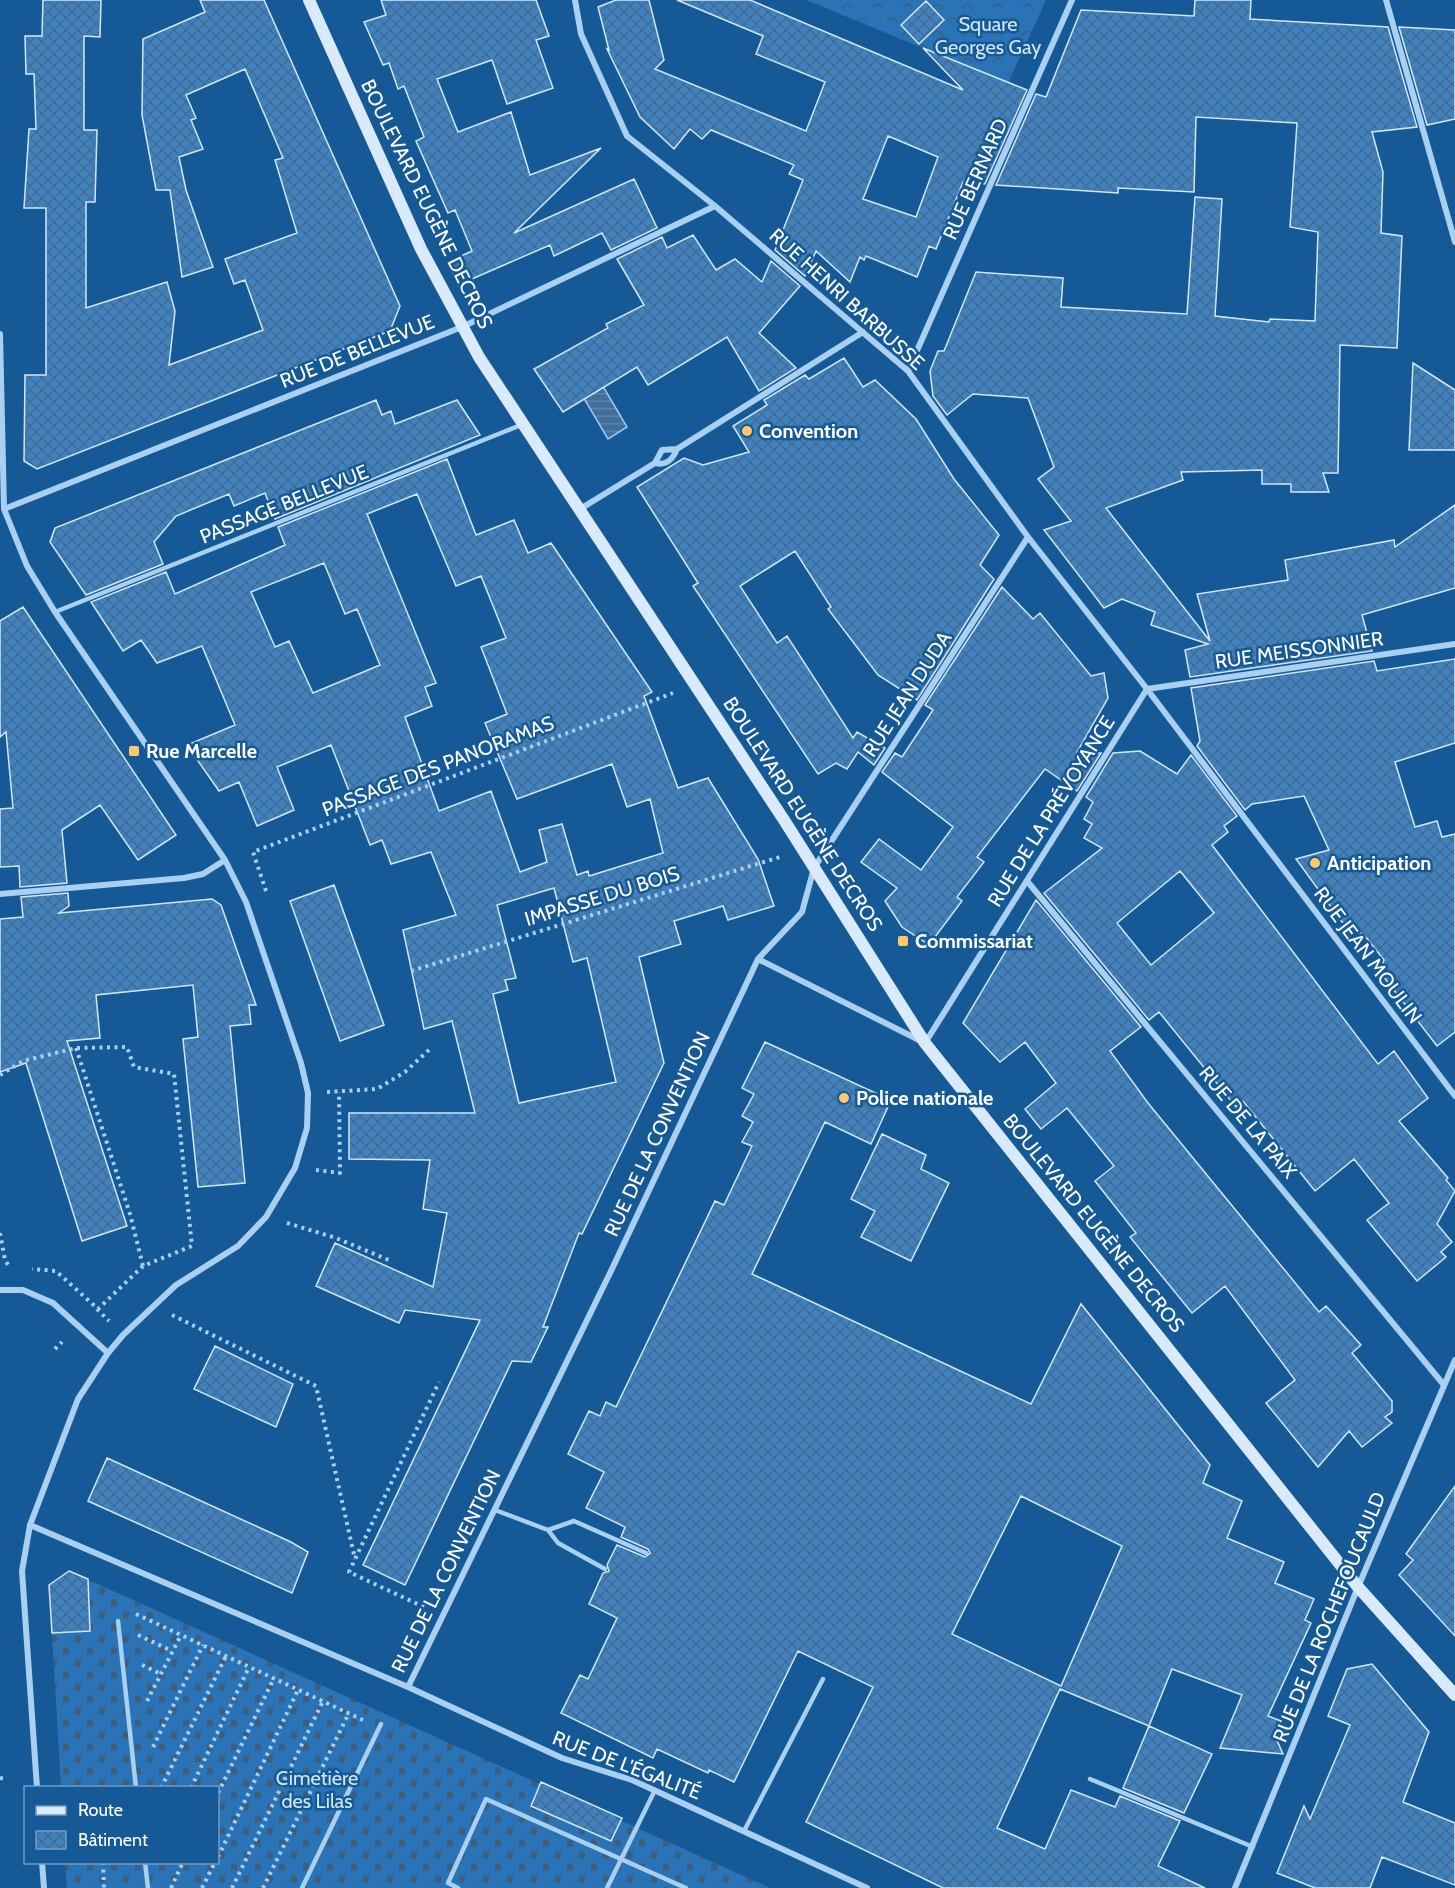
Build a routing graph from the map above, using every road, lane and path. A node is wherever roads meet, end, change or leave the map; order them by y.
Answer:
1 (309, 0) edge
2 (575, 0) edge
3 (1072, 0) edge
4 (1386, 0) edge
5 (715, 206) junction
6 (1455, 242) edge
7 (462, 327) junction
8 (863, 332) junction
9 (0, 334) edge
10 (908, 371) junction
11 (524, 424) junction
12 (677, 449) junction
13 (656, 463) junction
14 (4, 509) junction
15 (580, 509) junction
16 (1028, 537) junction
17 (55, 612) junction
18 (1455, 644) edge
19 (696, 685) junction
20 (1147, 689) junction
21 (803, 850) junction
22 (225, 860) junction
23 (814, 868) junction
24 (1026, 881) junction
25 (0, 894) edge
26 (246, 902) junction
27 (758, 959) junction
28 (411, 971) dead end
29 (925, 1043) junction
30 (76, 1048) junction
31 (431, 1048) dead end
32 (0, 1075) edge
33 (339, 1092) junction
34 (308, 1094) junction
35 (1455, 1096) edge
36 (295, 1168) junction
37 (266, 1217) junction
38 (0, 1233) edge
39 (391, 1261) dead end
40 (143, 1266) junction
41 (17, 1268) dead end
42 (27, 1269) dead end
43 (0, 1290) edge
44 (98, 1309) junction
45 (172, 1315) dead end
46 (111, 1323) dead end
47 (62, 1342) dead end
48 (55, 1348) dead end
49 (108, 1353) junction
50 (1455, 1360) edge
51 (439, 1382) dead end
52 (1444, 1385) junction
53 (495, 1510) junction
54 (30, 1525) junction
55 (548, 1530) junction
56 (646, 1553) dead end
57 (355, 1559) junction
58 (605, 1569) dead end
59 (1358, 1587) junction
60 (135, 1613) dead end
61 (444, 1616) junction
62 (118, 1623) joint
63 (181, 1635) junction
64 (203, 1645) junction
65 (172, 1651) junction
66 (226, 1656) junction
67 (249, 1667) junction
68 (274, 1678) junction
69 (823, 1679) dead end
70 (408, 1687) junction
71 (298, 1690) junction
72 (1455, 1695) edge
73 (323, 1701) junction
74 (349, 1713) junction
75 (380, 1726) joint
76 (130, 1733) junction
77 (0, 1778) edge
78 (6, 1779) dead end
79 (1090, 1779) dead end
80 (136, 1781) junction
81 (37, 1786) edge
82 (136, 1786) edge
83 (162, 1786) edge
84 (191, 1786) edge
85 (655, 1790) junction
86 (219, 1791) edge
87 (744, 1831) junction
88 (1253, 1847) junction
89 (219, 1855) edge
90 (621, 1858) junction
91 (42, 1864) edge
92 (103, 1864) edge
93 (145, 1864) edge
94 (183, 1864) edge
95 (214, 1864) edge
96 (44, 1888) edge
97 (104, 1888) edge
98 (148, 1888) edge
99 (171, 1888) edge
100 (202, 1888) edge
101 (232, 1888) edge
102 (263, 1888) edge
103 (302, 1888) edge
104 (458, 1888) edge
105 (607, 1888) edge
106 (686, 1888) edge
107 (867, 1888) edge
108 (1235, 1888) edge

1 - 7 street, BOULEVARD EUGÈNE DECROS
2 - 5 street, RUE HENRI BARBUSSE
3 - 10 street, RUE BERNARD
4 - 6 street
5 - 7 street, RUE DE BELLEVUE
5 - 8 street, RUE HENRI BARBUSSE
7 - 11 street, BOULEVARD EUGÈNE DECROS
7 - 14 street, RUE DE BELLEVUE
8 - 10 street, RUE HENRI BARBUSSE
8 - 12 street
9 - 14 street
10 - 16 street, RUE HENRI BARBUSSE
11 - 15 street, BOULEVARD EUGÈNE DECROS
11 - 17 lane, PASSAGE BELLEVUE
12 - 13 street
12 - 13 street
13 - 15 street
14 - 17 street
15 - 19 street, BOULEVARD EUGÈNE DECROS
16 - 20 street, RUE HENRI BARBUSSE
16 - 23 street, RUE JEAN DUDA
17 - 22 street
18 - 20 street, RUE MEISSONNIER
19 - 21 street, BOULEVARD EUGÈNE DECROS
19 - 26 path, PASSAGE DES PANORAMAS
20 - 24 street, RUE DE LA PRÉVOYANCE
20 - 35 street, RUE JEAN MOULIN
21 - 23 street, BOULEVARD EUGÈNE DECROS
21 - 28 path, IMPASSE DU BOIS
22 - 25 street
22 - 26 street
23 - 27 street, RUE DE LA CONVENTION
23 - 29 street, BOULEVARD EUGÈNE DECROS
24 - 29 street, RUE DE LA PRÉVOYANCE
24 - 52 street, RUE DE LA PAIX
26 - 34 street
27 - 29 street
27 - 53 street, RUE DE LA CONVENTION
29 - 59 street, BOULEVARD EUGÈNE DECROS
30 - 32 path
30 - 40 path
30 - 40 path
31 - 33 path
33 - 34 path
33 - 36 path
34 - 36 street
36 - 37 street
37 - 39 path
37 - 49 street
38 - 41 path
40 - 44 path
42 - 44 path
43 - 49 street
44 - 46 path
45 - 57 path
47 - 48 path
49 - 54 street
50 - 52 street, RUE DE LA ROCHEFOUCAULD
51 - 57 path
52 - 59 street, RUE DE LA ROCHEFOUCAULD
53 - 55 lane
53 - 61 street, RUE DE LA CONVENTION
54 - 70 street, RUE DE LA CONVENTION
54 - 81 street
55 - 56 lane
55 - 58 lane
57 - 61 path
59 - 72 street, BOULEVARD EUGÈNE DECROS
59 - 88 street, RUE DE LA ROCHEFOUCAULD
60 - 63 path
61 - 70 street, RUE DE LA CONVENTION
62 - 65 path
62 - 76 lane
63 - 64 path
63 - 65 path
64 - 66 path
64 - 80 path
65 - 76 path
66 - 67 path
66 - 83 path
67 - 68 path
67 - 84 path
68 - 71 path
68 - 86 path
69 - 87 lane
70 - 85 street, RUE DE L'ÉGALITÉ
71 - 73 path
71 - 89 path
73 - 74 path
73 - 101 path
74 - 75 path
74 - 102 path
75 - 103 lane
76 - 80 lane
77 - 78 path
79 - 88 lane
80 - 82 lane
85 - 87 street, RUE DE L'ÉGALITÉ
85 - 90 lane
87 - 107 street, RUE DE L'ÉGALITÉ
88 - 108 street, RUE DE LA ROCHEFOUCAULD
90 - 104 lane
90 - 105 lane
90 - 106 lane
91 - 96 street
92 - 97 path
93 - 98 lane
94 - 99 path
95 - 100 path

